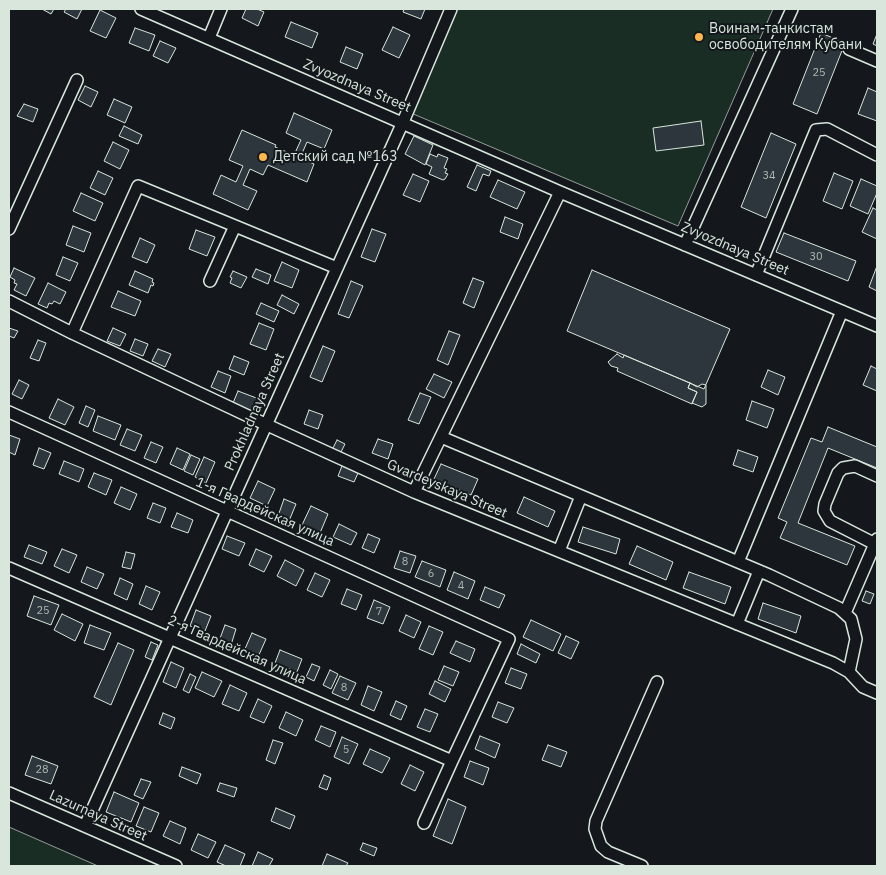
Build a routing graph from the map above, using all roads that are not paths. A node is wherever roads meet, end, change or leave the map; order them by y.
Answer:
1 (141, 9) edge
2 (221, 9) edge
3 (451, 9) edge
4 (792, 9) edge
5 (209, 38) junction
6 (849, 49) dead end
7 (877, 61) edge
8 (77, 80) dead end
9 (403, 122) junction
10 (877, 155) edge
11 (560, 192) junction
12 (235, 226) junction
13 (9, 230) edge
14 (685, 245) junction
15 (336, 268) junction
16 (756, 275) junction
17 (210, 282) dead end
18 (9, 301) edge
19 (842, 311) junction
20 (877, 326) edge
21 (72, 333) junction
22 (9, 412) edge
23 (265, 424) junction
24 (441, 437) junction
25 (877, 476) edge
26 (414, 492) junction
27 (582, 496) junction
28 (228, 511) junction
29 (876, 540) edge
30 (559, 551) junction
31 (738, 562) junction
32 (9, 568) edge
33 (759, 571) junction
34 (845, 613) junction
35 (737, 624) junction
36 (170, 638) junction
37 (849, 672) junction
38 (657, 682) dead end
39 (877, 693) edge
40 (452, 761) junction
41 (9, 793) edge
42 (424, 823) dead end
43 (85, 826) junction
44 (176, 866) edge
45 (642, 866) edge

1 - 5 street, Zvyozdnaya Street
2 - 5 street
3 - 9 street, Prokhladnaya Street
4 - 14 street
5 - 9 street, Zvyozdnaya Street
6 - 7 street
8 - 13 street
9 - 11 street, Zvyozdnaya Street
9 - 15 street, Prokhladnaya Street
10 - 16 street
11 - 14 street, Zvyozdnaya Street
11 - 24 street
12 - 15 street
12 - 17 street
12 - 21 street
14 - 16 street, Zvyozdnaya Street
15 - 23 street, Prokhladnaya Street
16 - 19 street, Zvyozdnaya Street
18 - 21 street, Gvardeyskaya Street
19 - 20 street, Zvyozdnaya Street
19 - 31 street
21 - 23 street, Gvardeyskaya Street
22 - 28 street, 1-я Гвардейская улица
23 - 26 street, Gvardeyskaya Street
23 - 28 street, Prokhladnaya Street
24 - 26 street
24 - 27 street
25 - 29 street
26 - 30 street, Gvardeyskaya Street
27 - 30 street
27 - 31 street
28 - 36 street, Prokhladnaya Street
28 - 40 street, 1-я Гвардейская улица
29 - 34 street
30 - 35 street, Gvardeyskaya Street
31 - 33 street
32 - 36 street, 2-я Гвардейская улица
33 - 34 street
33 - 35 street
34 - 37 street
35 - 37 street, Gvardeyskaya Street
36 - 40 street, 2-я Гвардейская улица
36 - 43 street, Prokhladnaya Street
37 - 39 street, Gvardeyskaya Street
38 - 45 street
40 - 42 street
41 - 43 street, Lazurnaya Street
43 - 44 street, Lazurnaya Street

